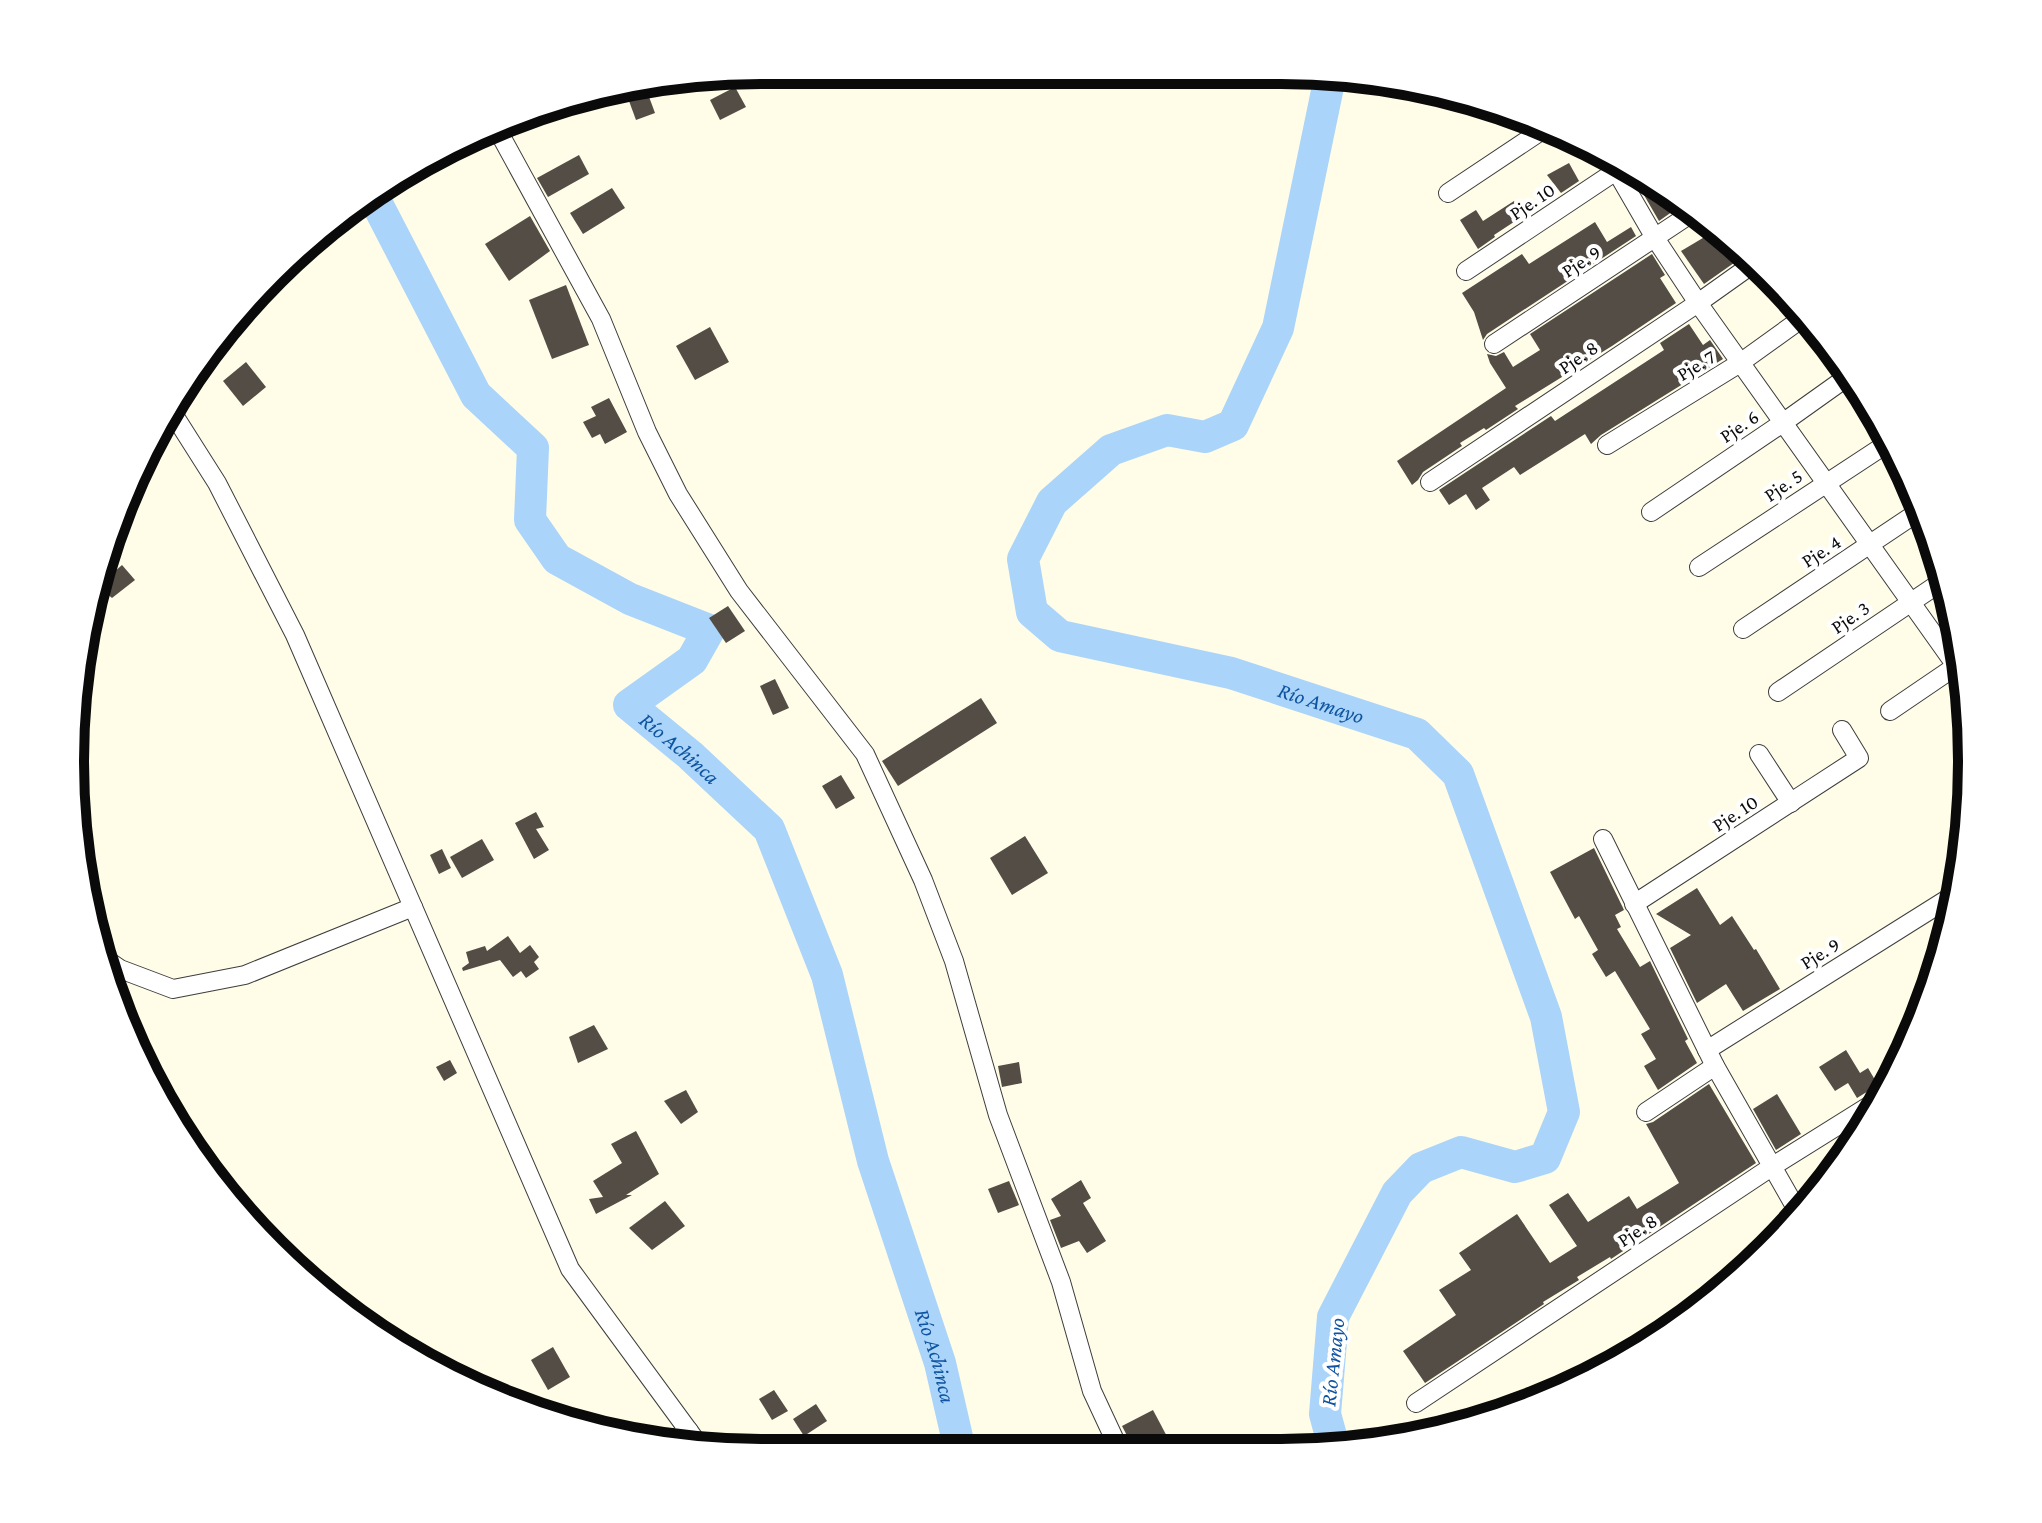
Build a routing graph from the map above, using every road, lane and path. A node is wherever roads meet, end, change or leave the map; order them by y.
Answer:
1 (1536, 134) edge
2 (501, 136) edge
3 (1611, 171) edge
4 (1622, 177) edge
5 (1448, 193) dead end
6 (1685, 218) edge
7 (1655, 238) junction
8 (1746, 269) edge
9 (1466, 271) dead end
10 (1698, 303) junction
11 (1796, 323) edge
12 (1494, 344) dead end
13 (1740, 363) junction
14 (1841, 381) edge
15 (177, 420) edge
16 (1784, 422) junction
17 (1607, 445) dead end
18 (1880, 448) edge
19 (1430, 482) dead end
20 (1827, 482) junction
21 (1651, 512) dead end
22 (1912, 517) edge
23 (1869, 546) junction
24 (1699, 567) dead end
25 (1935, 586) edge
26 (1910, 603) junction
27 (1743, 629) dead end
28 (1949, 652) edge
29 (1952, 673) edge
30 (1778, 692) dead end
31 (1890, 711) dead end
32 (1842, 730) dead end
33 (1759, 754) dead end
34 (1791, 803) junction
35 (1603, 839) dead end
36 (1943, 902) edge
37 (1634, 904) junction
38 (413, 907) junction
39 (116, 966) edge
40 (1711, 1058) junction
41 (1646, 1112) dead end
42 (1860, 1112) edge
43 (1773, 1166) junction
44 (1794, 1204) edge
45 (1416, 1403) dead end
46 (689, 1431) junction
47 (683, 1434) edge
48 (692, 1435) edge
49 (1114, 1439) edge

1 - 5 street
2 - 49 street
3 - 9 street, Pje. 10
4 - 7 street
6 - 7 street, Pje. 9
7 - 10 street
7 - 12 street, Pje. 9
8 - 10 street, Pje. 8
10 - 13 street
10 - 19 street, Pje. 8
11 - 13 street, Pje. 7
13 - 16 street
13 - 17 street, Pje. 7
14 - 16 street, Pje. 6
15 - 38 street
16 - 20 street
16 - 21 street, Pje. 6
18 - 20 street, Pje. 5
20 - 23 street
20 - 24 street, Pje. 5
22 - 23 street, Pje. 4
23 - 26 street
23 - 27 street, Pje. 4
25 - 26 street, Pje. 3
26 - 28 street
26 - 30 street, Pje. 3
29 - 31 street
32 - 34 street, Pje. 10
33 - 34 street
34 - 37 street, Pje. 10
35 - 37 street
36 - 40 street, Pje. 9
37 - 40 street
38 - 39 street
38 - 46 street
40 - 41 street, Pje. 9
40 - 43 street
42 - 43 street, Pje. 8
43 - 44 street
43 - 45 street, Pje. 8
46 - 47 street
46 - 48 street

